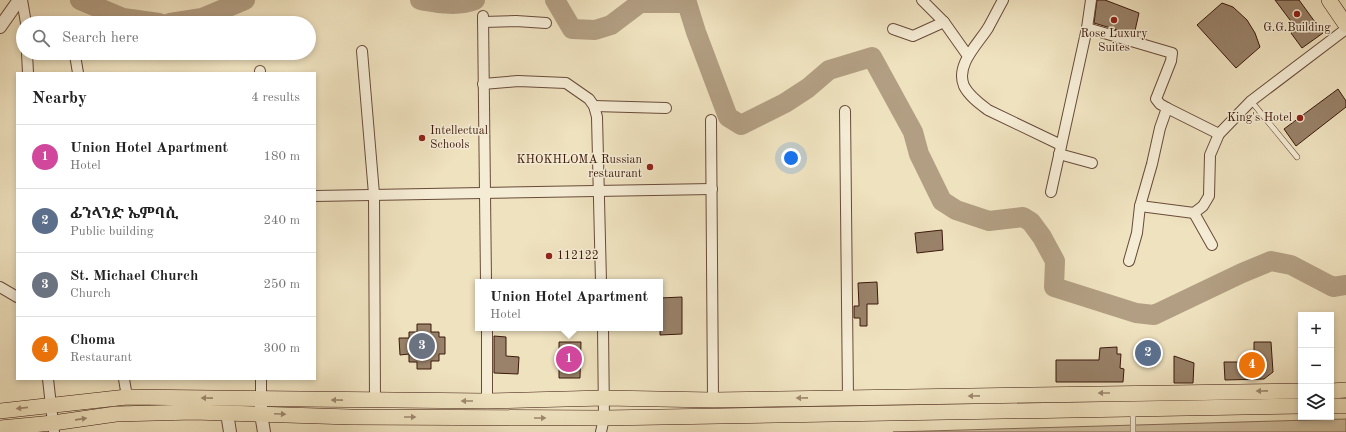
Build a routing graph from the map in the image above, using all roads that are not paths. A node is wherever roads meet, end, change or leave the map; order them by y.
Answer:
1 (19, 0) edge
2 (22, 0) edge
3 (922, 0) edge
4 (1003, 0) edge
5 (1091, 0) edge
6 (1329, 0) edge
7 (25, 16) edge
8 (944, 22) junction
9 (546, 23) dead end
10 (1346, 25) edge
11 (0, 27) edge
12 (1087, 28) junction
13 (1346, 29) edge
14 (893, 30) dead end
15 (362, 51) dead end
16 (968, 56) junction
17 (27, 60) edge
18 (76, 60) edge
19 (28, 72) edge
20 (78, 72) edge
21 (483, 84) junction
22 (1251, 102) junction
23 (594, 106) junction
24 (666, 108) dead end
25 (1167, 108) junction
26 (845, 111) dead end
27 (711, 120) dead end
28 (1219, 134) junction
29 (1060, 150) junction
30 (1297, 158) dead end
31 (1092, 163) dead end
32 (712, 189) junction
33 (485, 192) junction
34 (599, 192) junction
35 (1051, 192) dead end
36 (374, 194) junction
37 (316, 196) edge
38 (1140, 206) junction
39 (1194, 213) junction
40 (1212, 245) dead end
41 (1129, 262) dead end
42 (486, 279) edge
43 (601, 279) edge
44 (0, 287) edge
45 (16, 296) edge
46 (486, 331) edge
47 (603, 331) edge
48 (48, 380) edge
49 (124, 380) edge
50 (261, 380) edge
51 (1346, 390) edge
52 (1298, 391) edge
53 (1334, 391) edge
54 (127, 397) junction
55 (261, 398) junction
56 (604, 398) junction
57 (833, 398) junction
58 (848, 398) junction
59 (713, 400) junction
60 (375, 401) junction
61 (487, 401) junction
62 (1134, 401) junction
63 (52, 405) junction
64 (1298, 406) edge
65 (1334, 406) edge
66 (1346, 406) edge
67 (0, 411) edge
68 (227, 413) junction
69 (261, 414) junction
70 (833, 414) junction
71 (602, 425) edge
72 (0, 428) edge
73 (54, 428) edge
74 (230, 432) edge
75 (264, 432) edge
76 (1133, 432) edge

1 - 11 street
2 - 7 street
3 - 8 street
4 - 16 street
5 - 12 street
6 - 10 main road
8 - 14 street
8 - 16 street
9 - 21 street
12 - 25 street
12 - 29 street
13 - 22 street
15 - 36 street
16 - 29 street
17 - 19 street
18 - 20 street
21 - 23 street
21 - 33 street
22 - 28 street
22 - 30 lane
23 - 24 street
23 - 34 street
25 - 28 street
25 - 38 street
26 - 58 street
27 - 32 street
28 - 39 street
29 - 31 street
29 - 35 street
32 - 34 street
32 - 59 street
33 - 34 street
33 - 36 street
33 - 42 street
34 - 43 street
36 - 37 street
36 - 60 street
38 - 39 street
38 - 41 street
39 - 40 street
44 - 45 street
46 - 61 street
47 - 56 street
48 - 63 street
49 - 54 street
50 - 55 street
51 - 53 main road
52 -> 62 main road
55 -> 54 main road
54 - 63 main road
60 -> 55 main road
55 - 69 street
56 - 59 main road
56 - 61 main road
56 - 71 street
57 - 58 main road
57 -> 59 main road
57 - 70 main road
62 -> 58 main road
61 -> 60 main road
62 - 64 main road
62 - 70 main road
62 - 76 lane
63 -> 67 main road
63 - 73 street
65 - 66 main road
68 - 69 main road
73 -> 68 main road
68 - 74 street
69 -> 71 main road
69 - 75 street
70 - 71 main road
72 - 73 main road

